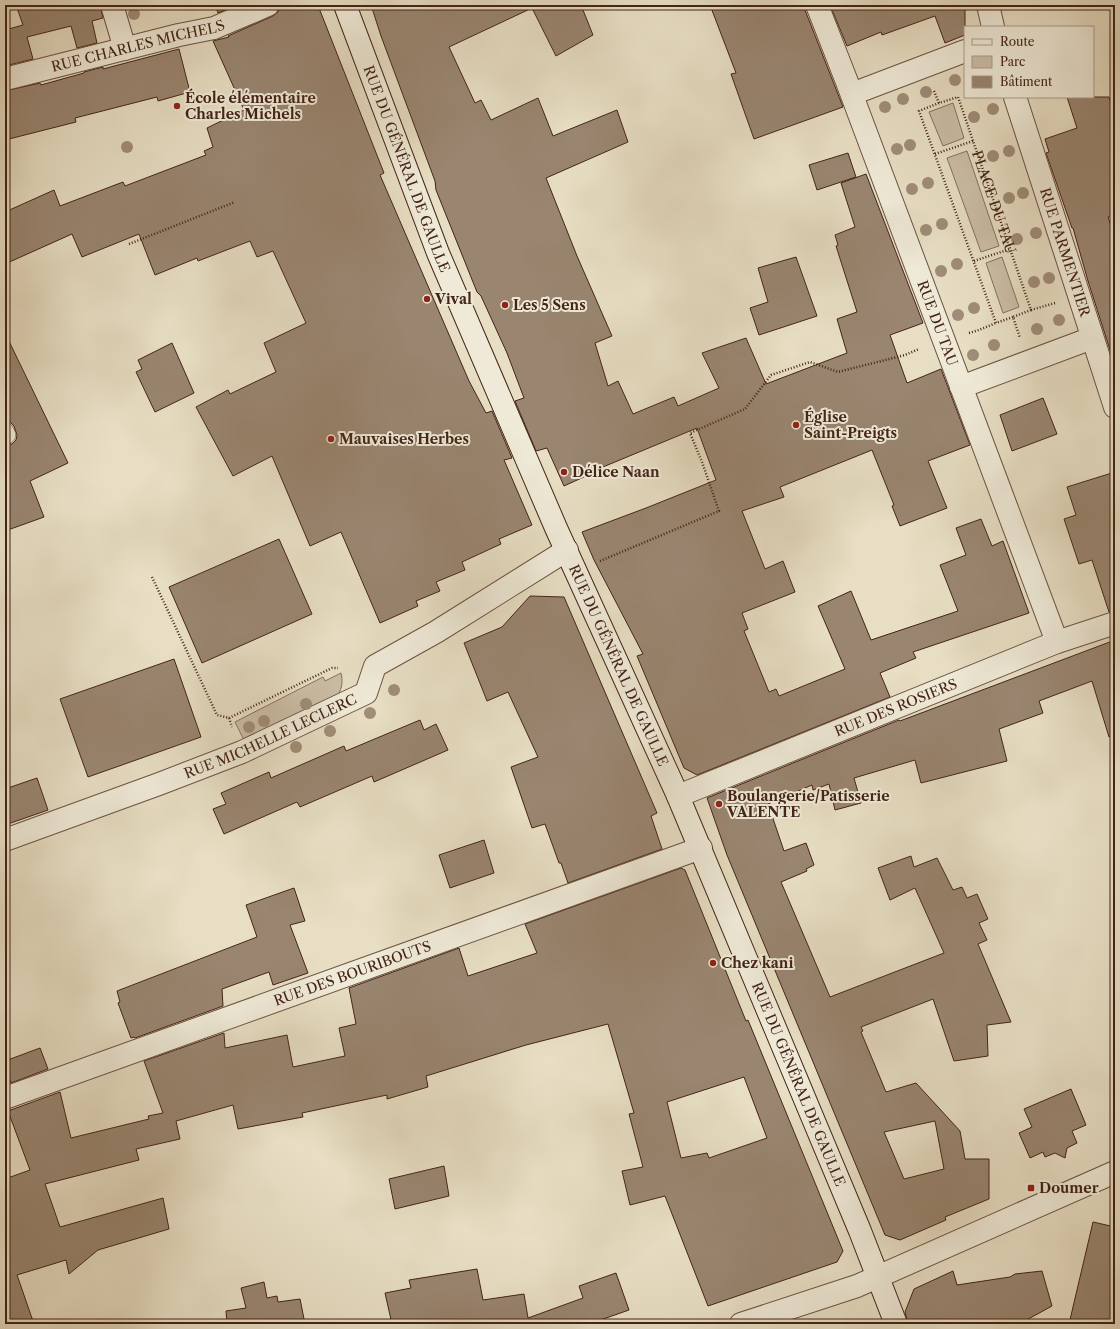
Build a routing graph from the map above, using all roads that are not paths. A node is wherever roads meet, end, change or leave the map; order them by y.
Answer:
1 (112, 5) edge
2 (268, 5) edge
3 (345, 5) edge
4 (817, 5) edge
5 (988, 5) edge
6 (993, 26) edge
7 (125, 48) junction
8 (964, 50) edge
9 (5, 79) edge
10 (852, 94) junction
11 (1014, 98) edge
12 (1092, 338) junction
13 (961, 387) junction
14 (1115, 407) edge
15 (566, 550) junction
16 (1115, 622) edge
17 (1057, 642) junction
18 (678, 796) junction
19 (5, 840) edge
20 (701, 848) junction
21 (5, 1098) edge
22 (1115, 1172) edge
23 (877, 1277) junction
24 (741, 1324) edge
25 (896, 1324) edge

1 - 7 street
2 - 7 street, RUE CHARLES MICHELS
3 - 15 street, RUE DU GÉNÉRAL DE GAULLE
4 - 10 street, RUE DU TAU
5 - 6 street
7 - 9 street, RUE CHARLES MICHELS
8 - 10 street
10 - 13 street, RUE DU TAU
11 - 12 street, RUE PARMENTIER
12 - 13 street
12 - 14 street, RUE PARMENTIER
13 - 17 street, RUE DU TAU
15 - 18 street, RUE DU GÉNÉRAL DE GAULLE
15 - 19 street, RUE MICHELLE LECLERC
16 - 17 street, RUE DES ROSIERS
17 - 18 street, RUE DES ROSIERS
18 - 20 street, RUE DU GÉNÉRAL DE GAULLE
20 - 21 street, RUE DES BOURIBOUTS
20 - 23 street, RUE DU GÉNÉRAL DE GAULLE
22 - 23 street
23 - 24 street
23 - 25 street, RUE DU GÉNÉRAL DE GAULLE

